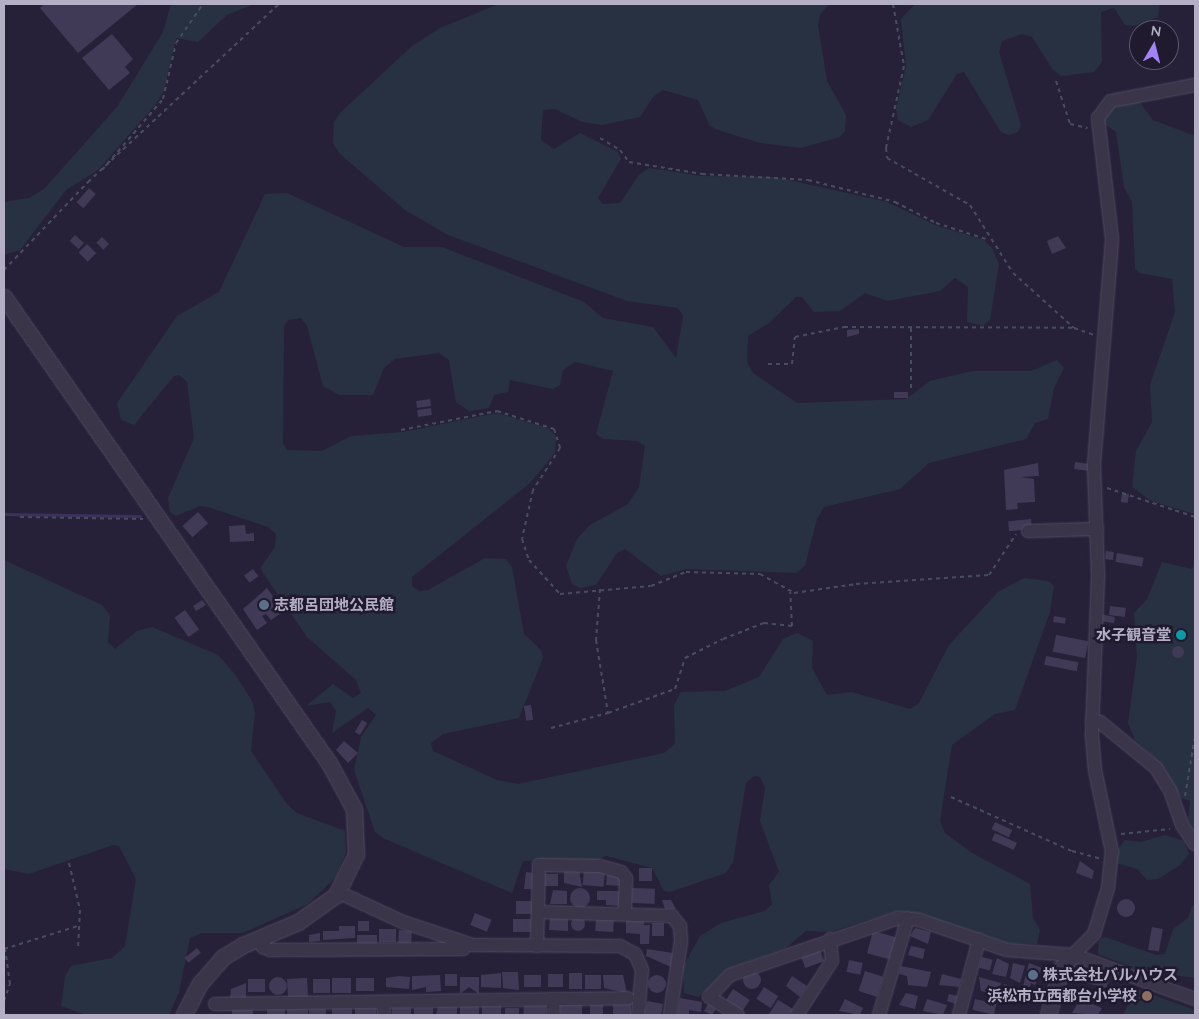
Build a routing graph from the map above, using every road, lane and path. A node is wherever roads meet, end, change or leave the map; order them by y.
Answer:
1 (204, 4) edge
2 (279, 4) edge
3 (893, 4) edge
4 (1056, 81) dead end
5 (1195, 85) edge
6 (1099, 128) junction
7 (600, 138) dead end
8 (101, 172) junction
9 (990, 240) junction
10 (4, 270) edge
11 (4, 297) edge
12 (911, 328) junction
13 (1074, 328) junction
14 (1104, 342) junction
15 (768, 364) dead end
16 (911, 391) dead end
17 (401, 430) dead end
18 (1095, 488) junction
19 (155, 513) junction
20 (20, 517) dead end
21 (1195, 517) edge
22 (1097, 530) junction
23 (1028, 531) joint
24 (600, 589) junction
25 (790, 592) junction
26 (608, 713) junction
27 (1092, 721) junction
28 (551, 728) dead end
29 (1195, 736) edge
30 (951, 797) dead end
31 (1184, 801) dead end
32 (1184, 829) junction
33 (1111, 837) junction
34 (1195, 844) edge
35 (1102, 858) dead end
36 (69, 863) dead end
37 (338, 892) junction
38 (538, 912) junction
39 (625, 913) junction
40 (908, 918) junction
41 (78, 926) junction
42 (259, 938) junction
43 (830, 939) junction
44 (979, 940) junction
45 (464, 943) junction
46 (537, 946) junction
47 (4, 948) edge
48 (78, 949) dead end
49 (1072, 955) junction
50 (628, 998) dead end
51 (553, 999) junction
52 (1195, 999) edge
53 (4, 1001) edge
54 (383, 1002) junction
55 (215, 1004) dead end
56 (259, 1009) edge
57 (184, 1015) edge
58 (384, 1015) edge
59 (553, 1015) edge
60 (638, 1015) edge
61 (670, 1015) edge
62 (738, 1015) edge
63 (797, 1015) edge
64 (879, 1015) edge
65 (959, 1015) edge
66 (1048, 1015) edge

1 - 8 path
2 - 8 path
3 - 9 path
4 - 6 path
5 - 6 street
6 - 14 street
7 - 9 path
8 - 10 path
9 - 13 path
11 - 19 street
12 - 13 path
12 - 15 path
12 - 16 path
13 - 14 path
14 - 18 street
17 - 24 path
18 - 21 path
18 - 22 street
19 - 20 path
19 - 37 street
22 - 23 street
22 - 27 street
23 - 25 path
24 - 25 path
24 - 26 path
25 - 26 path
26 - 28 path
27 - 32 street
27 - 33 street
29 - 31 path
30 - 35 path
32 - 33 path
32 - 34 street
33 - 49 street
36 - 41 path
37 - 42 street
37 - 45 street
38 - 39 street
38 - 39 street
38 - 46 street
39 - 61 street
40 - 43 street
40 - 44 street
40 - 64 street
41 - 47 path
41 - 48 path
42 - 45 street
42 - 57 street
43 - 62 street
43 - 63 street
44 - 49 street
44 - 65 street
45 - 46 street
46 - 60 street
47 - 53 path
49 - 52 street
49 - 66 street
50 - 51 street
51 - 54 street
51 - 59 street
54 - 56 street
54 - 58 street
55 - 56 street

